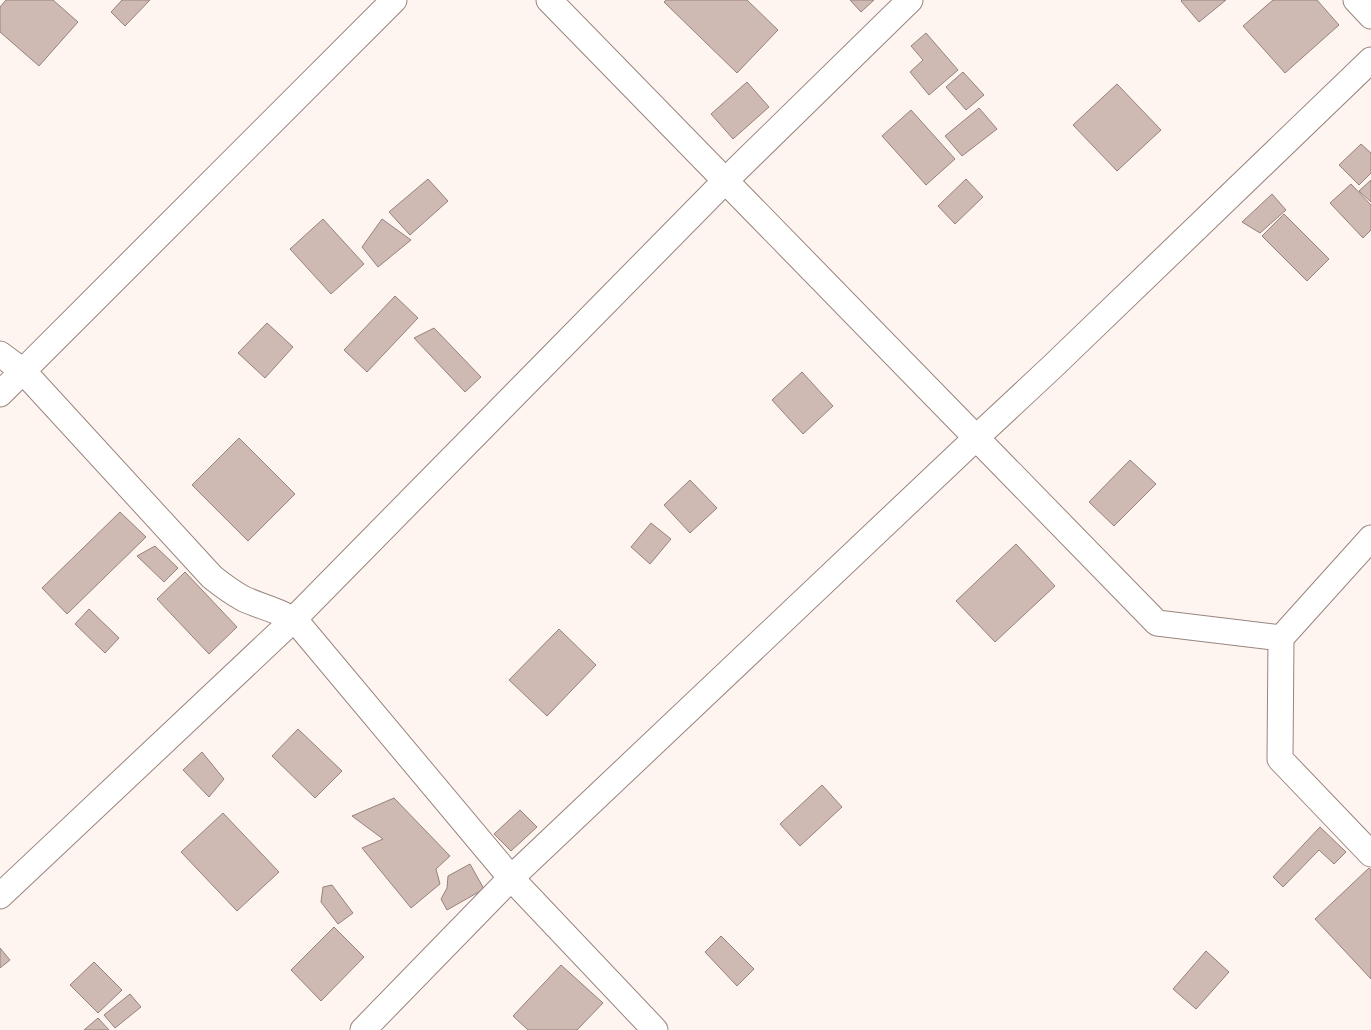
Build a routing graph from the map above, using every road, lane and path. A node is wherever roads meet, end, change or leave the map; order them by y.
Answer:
1 (394, 0) edge
2 (549, 0) edge
3 (910, 0) edge
4 (1356, 0) edge
5 (1371, 16) edge
6 (1371, 60) edge
7 (726, 180) junction
8 (0, 354) edge
9 (24, 371) junction
10 (0, 394) edge
11 (977, 437) junction
12 (1371, 538) edge
13 (293, 620) junction
14 (1281, 638) junction
15 (1371, 854) edge
16 (511, 878) junction
17 (0, 896) edge
18 (364, 1030) edge
19 (655, 1030) edge

1 - 9 street
2 - 7 street
3 - 7 street
4 - 5 street
6 - 11 street
7 - 11 street
7 - 13 street
8 - 9 street
9 - 10 street
9 - 13 street
11 - 14 street
11 - 16 street
12 - 14 street
13 - 16 street
13 - 17 street
14 - 15 street
16 - 18 street
16 - 19 street

